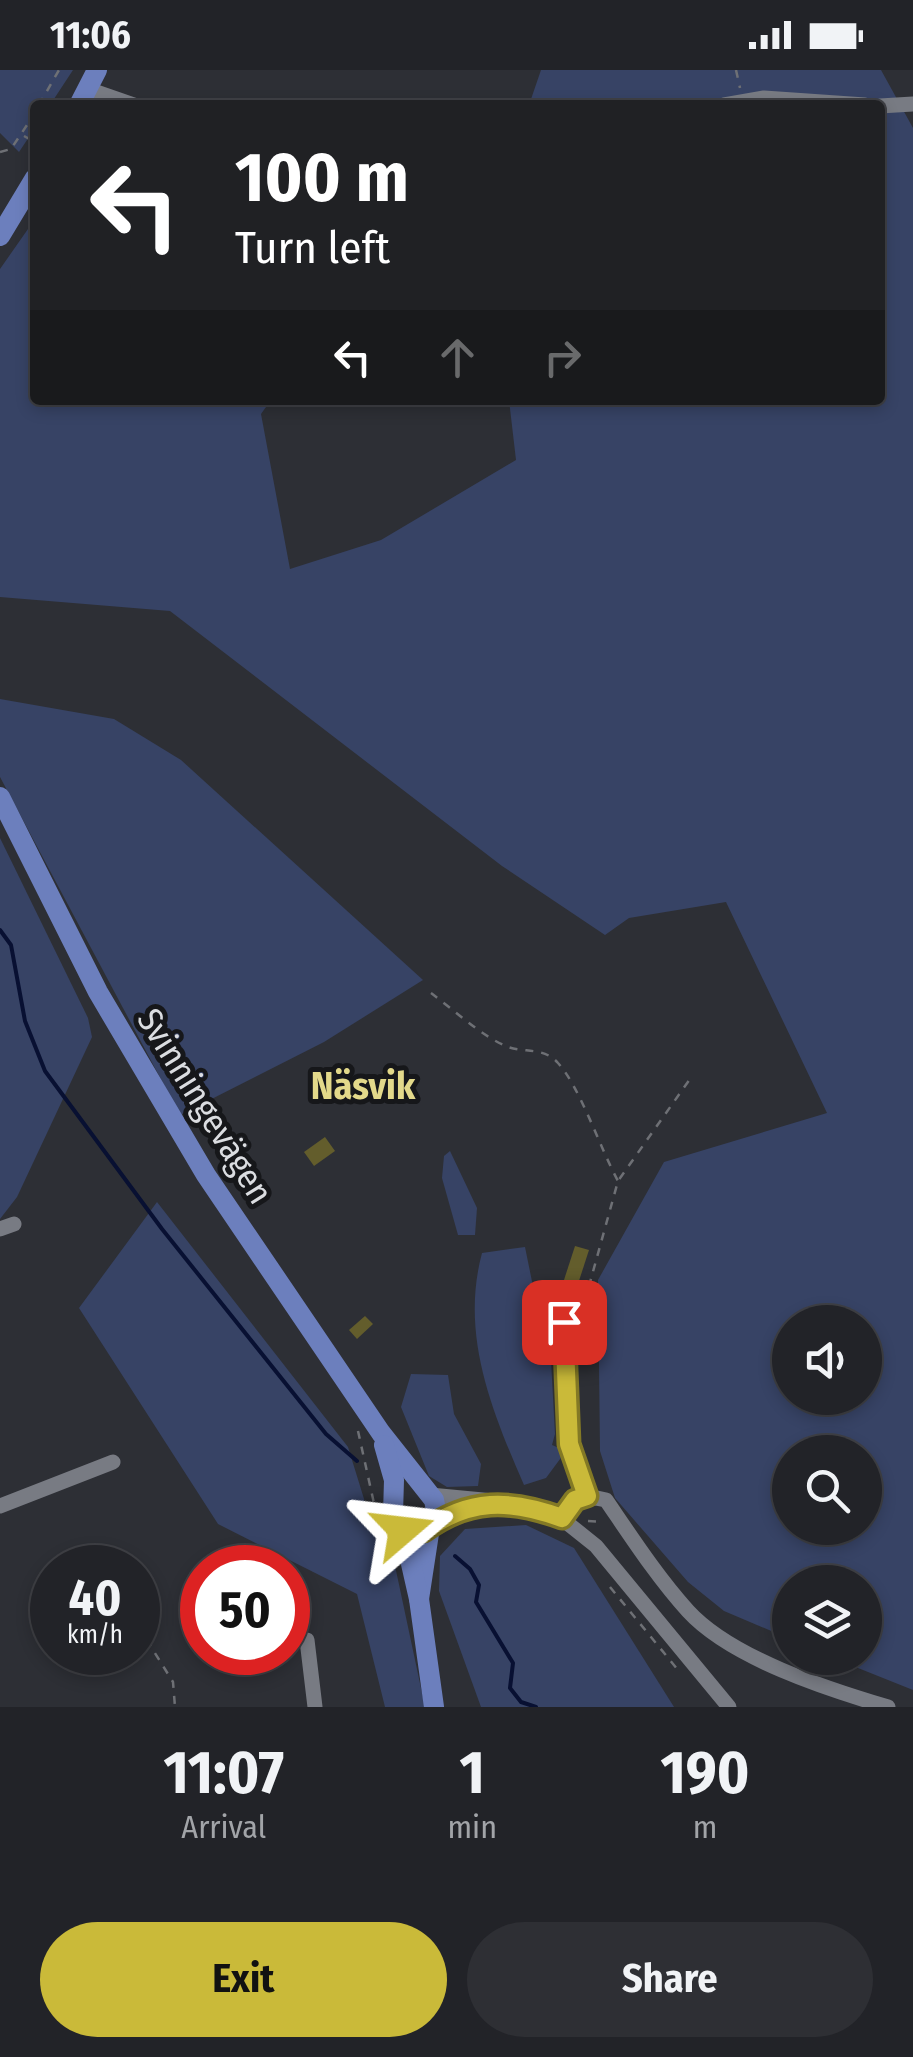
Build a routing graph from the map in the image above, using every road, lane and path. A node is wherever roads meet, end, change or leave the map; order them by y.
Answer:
1 (59, 70) edge
2 (88, 88) edge
3 (43, 100) edge
4 (117, 100) edge
5 (753, 100) edge
6 (793, 100) edge
7 (913, 104) edge
8 (885, 106) edge
9 (30, 121) edge
10 (22, 135) junction
11 (30, 139) edge
12 (0, 152) edge
13 (30, 186) edge
14 (0, 236) edge
15 (0, 796) edge
16 (431, 993) dead end
17 (690, 1079) dead end
18 (618, 1180) junction
19 (564, 1322) joint
20 (381, 1434) junction
21 (113, 1462) dead end
22 (427, 1493) junction
23 (587, 1496) junction
24 (394, 1502) junction
25 (486, 1502) junction
26 (0, 1506) edge
27 (562, 1518) junction
28 (432, 1524) junction
29 (398, 1526) junction
30 (580, 1532) junction
31 (632, 1538) junction
32 (602, 1575) dead end
33 (419, 1598) junction
34 (310, 1659) edge
35 (160, 1661) edge
36 (687, 1679) dead end
37 (174, 1707) edge
38 (315, 1707) edge
39 (434, 1707) edge
40 (729, 1707) edge
41 (888, 1707) edge

1 - 3 path
2 - 4 street
5 - 6 street
7 - 8 street
9 - 10 path
10 - 11 path
10 - 12 path
13 - 14 main road
15 - 20 main road, Svinningevägen
16 - 18 path
17 - 18 path
18 - 19 path
19 - 23 street
20 - 22 main road, Svinningevägen
20 - 24 main road, Svinningevägen
21 - 26 street
22 - 24 main road
22 - 25 street
22 - 28 main road, Svinningevägen
23 - 27 street
23 - 31 street
24 - 29 main road, Svinningevägen
25 - 27 street
25 - 28 street
27 - 30 street
28 - 29 main road
28 - 33 main road, Svinningevägen
29 - 33 main road, Svinningevägen
30 - 31 path
30 - 40 street
31 - 41 street
32 - 36 path
33 - 39 main road, Svinningevägen
34 - 38 street
35 - 37 path

